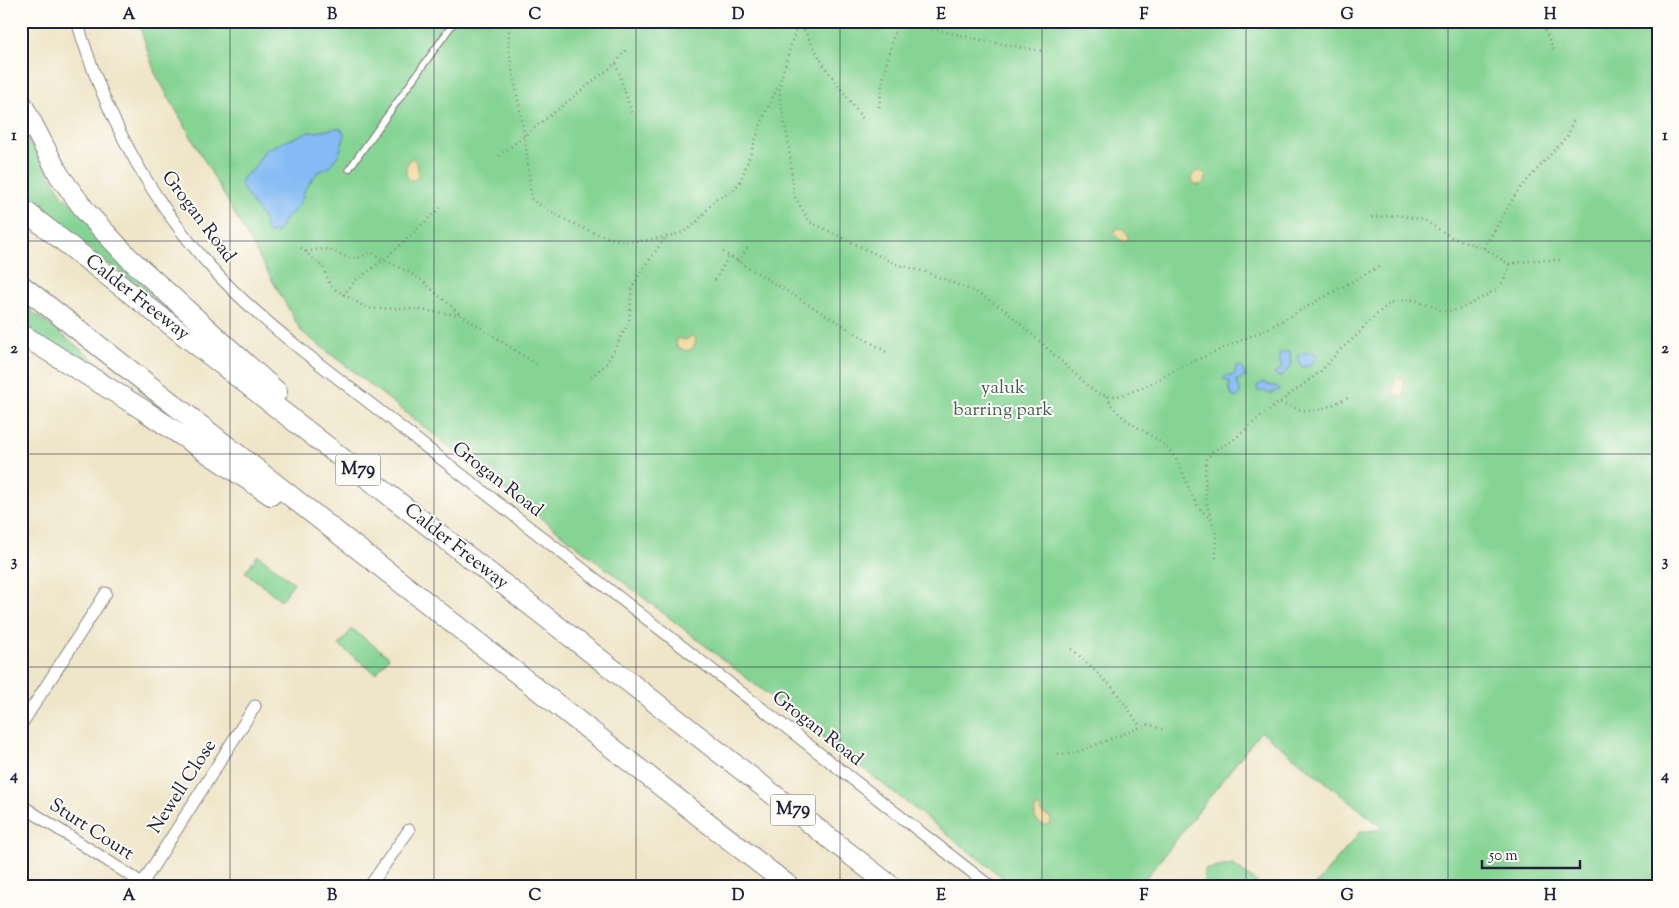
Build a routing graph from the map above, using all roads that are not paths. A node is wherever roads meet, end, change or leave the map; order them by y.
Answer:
1 (76, 21) edge
2 (455, 21) edge
3 (21, 102) edge
4 (349, 169) dead end
5 (21, 208) edge
6 (21, 285) edge
7 (21, 334) edge
8 (106, 593) dead end
9 (417, 595) junction
10 (256, 706) dead end
11 (21, 725) edge
12 (695, 733) junction
13 (21, 805) edge
14 (409, 830) dead end
15 (141, 885) edge
16 (369, 887) edge
17 (790, 887) edge
18 (892, 887) edge
19 (991, 887) edge

1 - 19 street, Grogan Road
2 - 4 lane
3 - 12 highway
5 - 12 highway, Calder Freeway / M79
6 - 9 highway
7 - 9 highway
8 - 11 street
9 - 17 highway
10 - 15 street, Newell Close
12 - 18 highway, Calder Freeway / M79
13 - 15 street, Sturt Court
14 - 16 street

